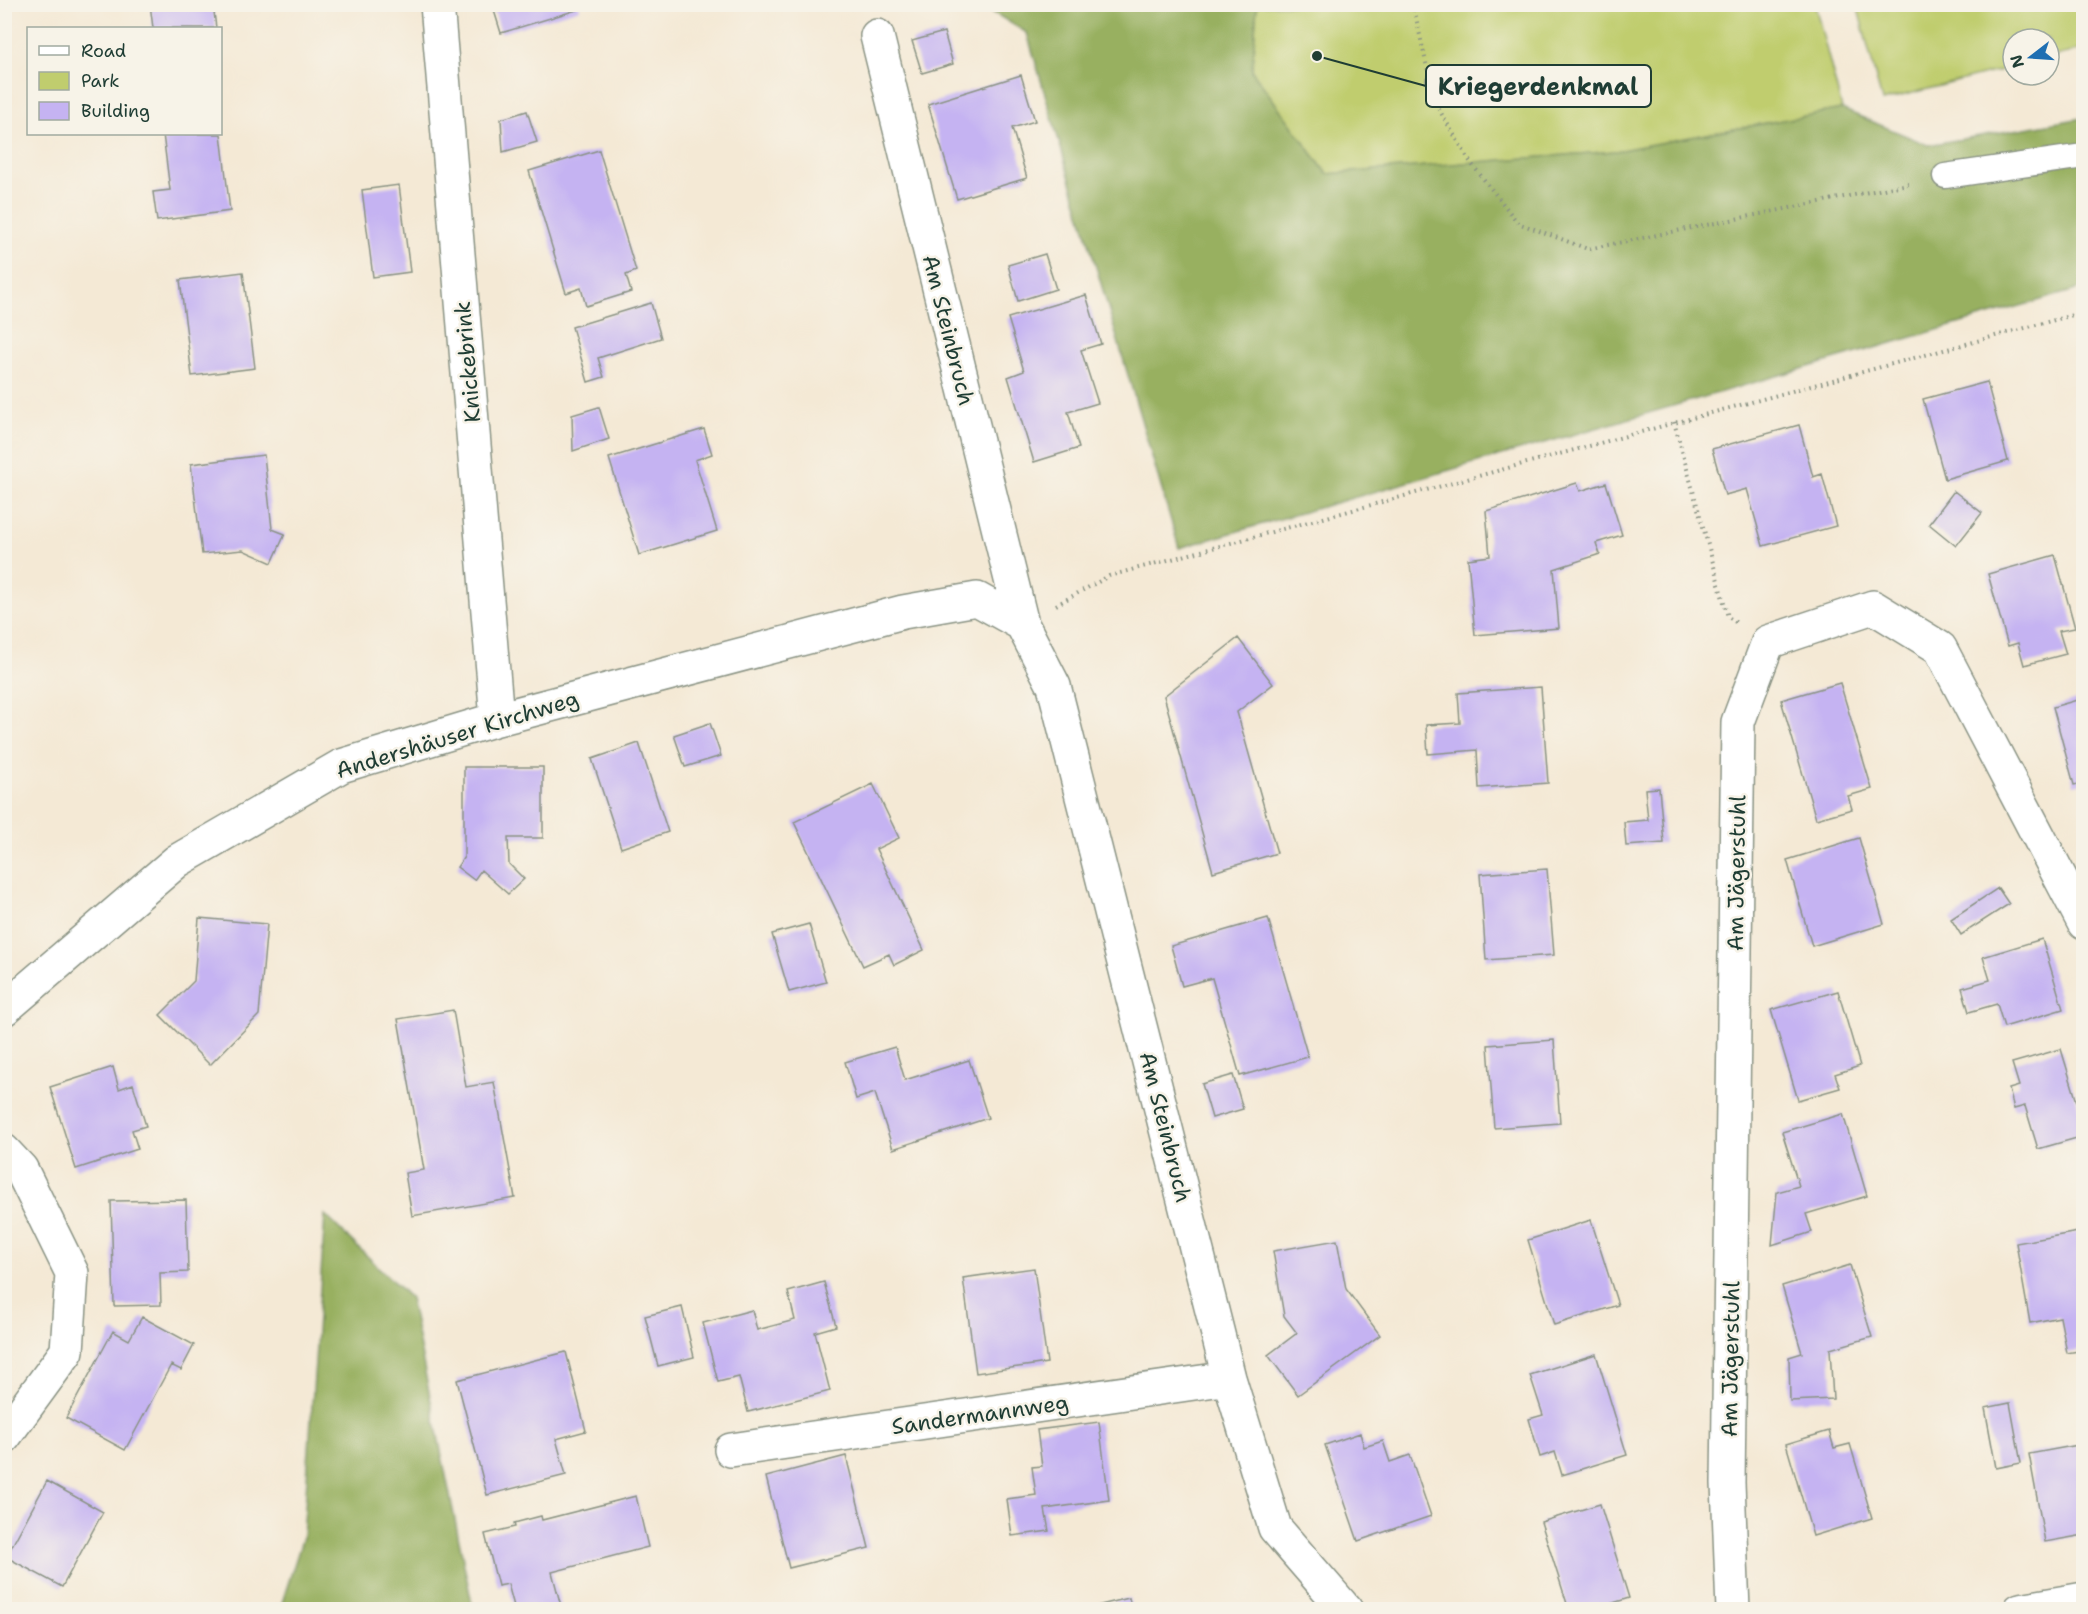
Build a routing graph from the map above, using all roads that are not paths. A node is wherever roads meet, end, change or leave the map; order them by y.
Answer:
1 (437, 4) edge
2 (877, 36) dead end
3 (2084, 156) edge
4 (1945, 176) road end
5 (1022, 624) junction
6 (497, 719) junction
7 (2084, 923) edge
8 (4, 1009) edge
9 (4, 1151) edge
10 (1229, 1378) junction
11 (4, 1437) edge
12 (731, 1450) dead end
13 (2084, 1599) edge
14 (1346, 1610) edge
15 (1733, 1610) edge
16 (2020, 1610) edge

1 - 6 street, Knickebrink
2 - 5 street, Am Steinbruch
3 - 4 lane
5 - 6 street, Andershäuser Kirchweg
5 - 10 street, Am Steinbruch
6 - 8 street, Andershäuser Kirchweg
7 - 15 street, Am Jägerstuhl
9 - 11 street
10 - 12 street, Sandermannweg
10 - 14 street, Am Steinbruch
13 - 16 street

